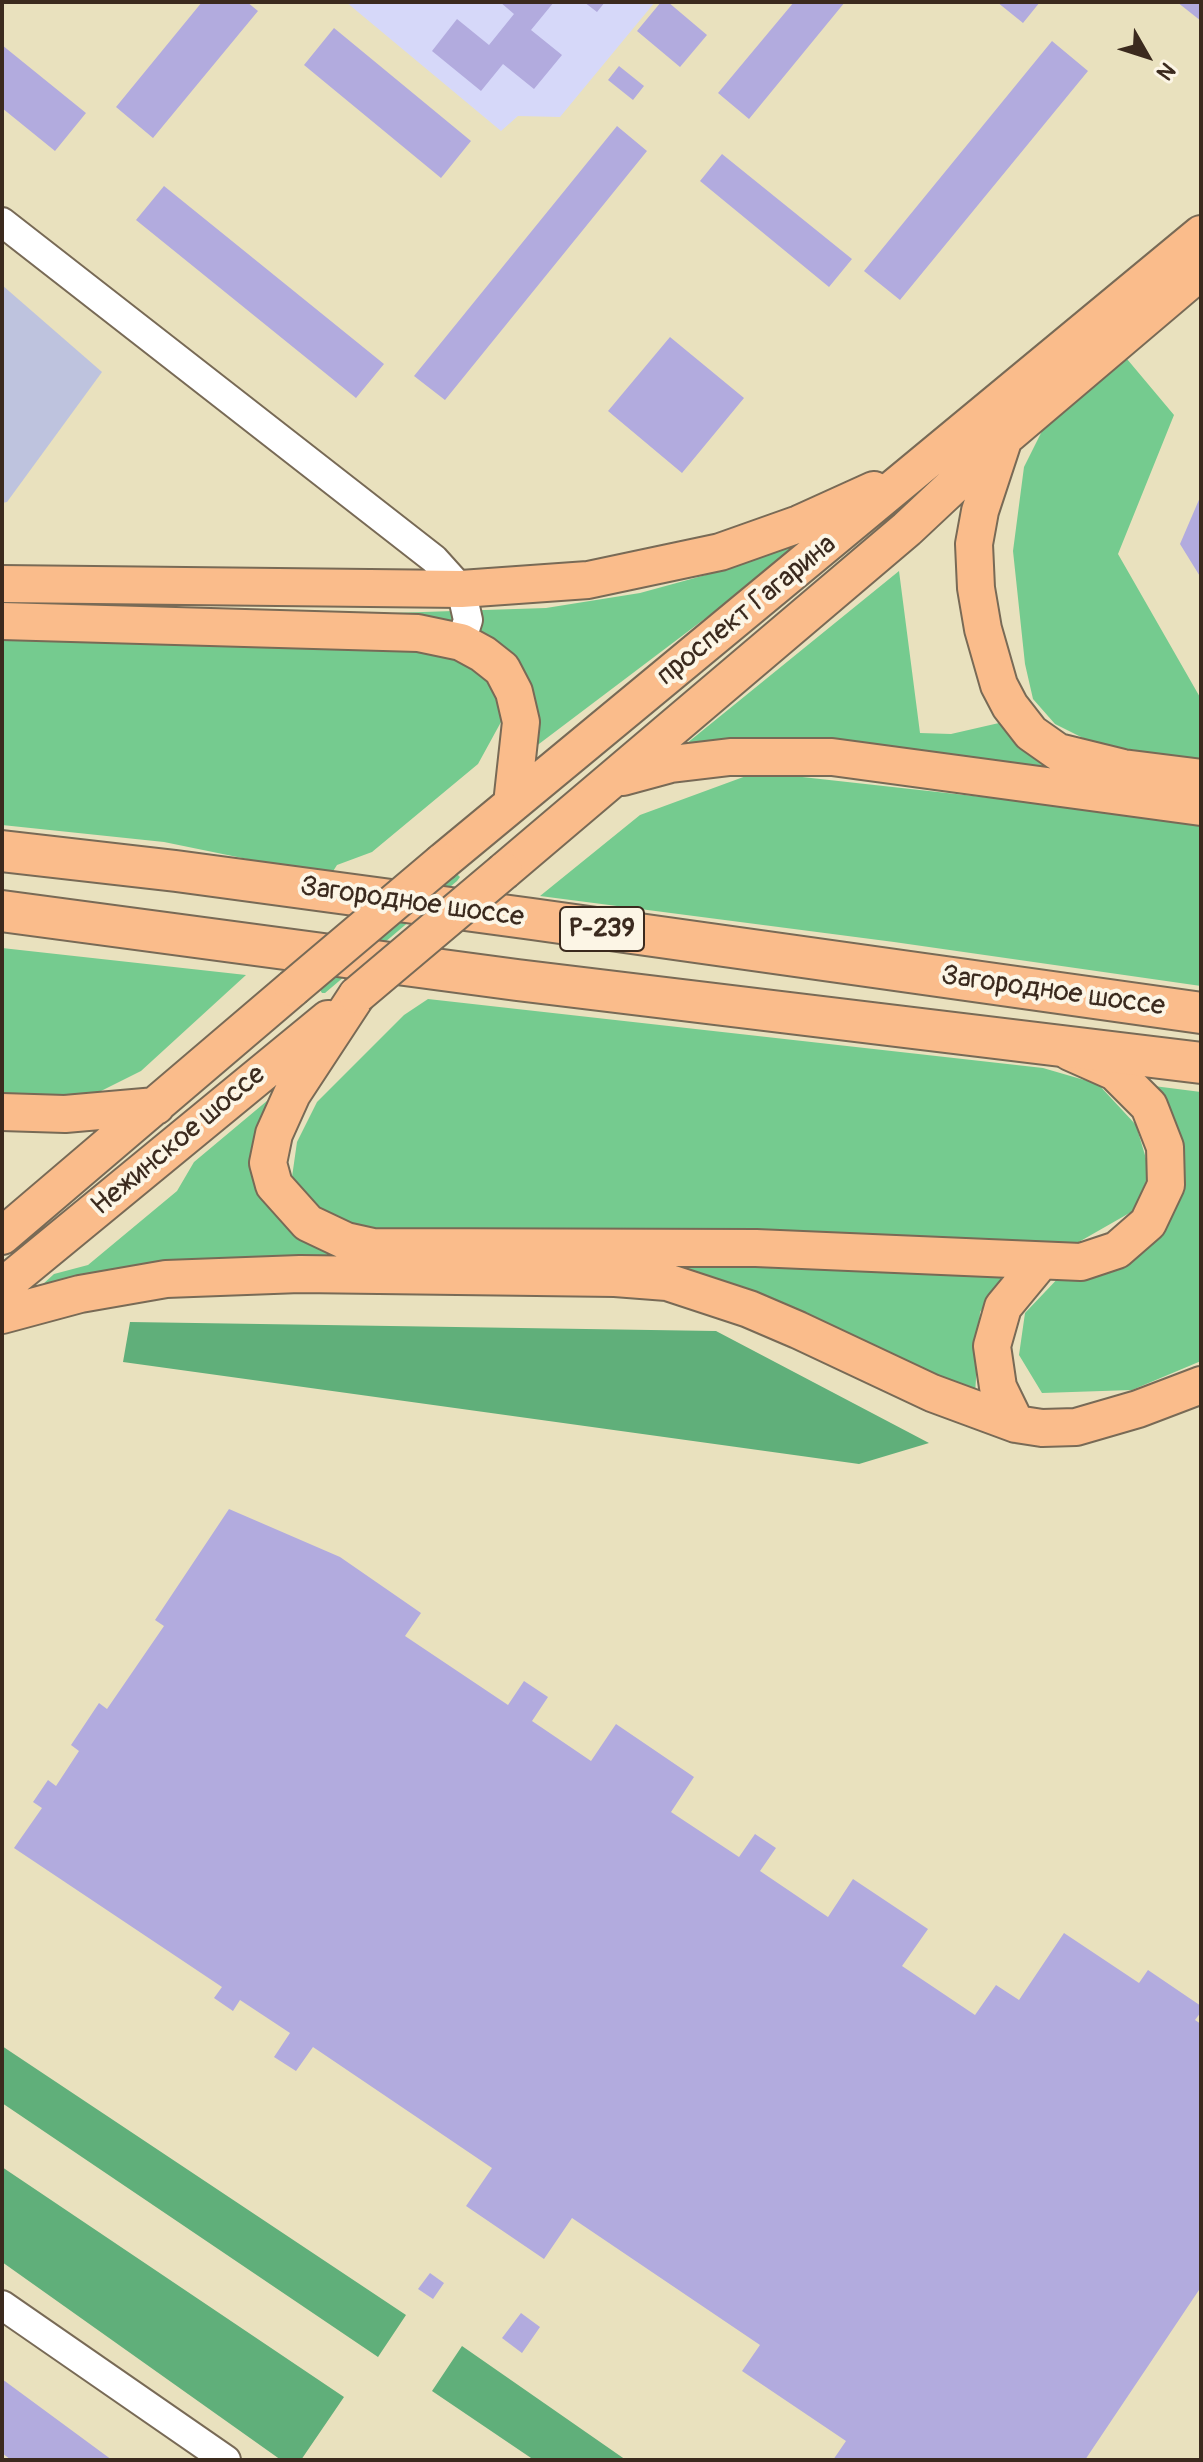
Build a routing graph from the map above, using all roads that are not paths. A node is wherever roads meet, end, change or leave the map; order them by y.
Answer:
1 (2, 222) edge
2 (1201, 234) edge
3 (1201, 271) edge
4 (1003, 439) junction
5 (915, 472) junction
6 (2, 584) edge
7 (461, 589) junction
8 (2, 621) edge
9 (461, 642) junction
10 (1201, 778) edge
11 (613, 780) junction
12 (512, 804) junction
13 (1201, 807) edge
14 (2, 851) edge
15 (2, 911) edge
16 (293, 988) joint
17 (357, 995) junction
18 (1201, 1013) edge
19 (1058, 1046) junction
20 (1201, 1063) edge
21 (156, 1106) junction
22 (2, 1112) edge
23 (2, 1236) edge
24 (1041, 1261) junction
25 (2, 1287) edge
26 (2, 1315) edge
27 (1201, 1385) edge
28 (1016, 1424) junction
29 (2, 2305) edge
30 (226, 2460) edge

1 - 7 street
2 - 5 main road, проспект Гагарина
3 - 4 main road, проспект Гагарина
4 - 10 main road
4 - 11 main road, проспект Гагарина
5 - 7 main road
5 - 12 main road, проспект Гагарина
6 - 7 main road
7 - 9 street
8 - 9 main road
9 - 12 main road
11 - 13 main road
11 - 17 main road, проспект Гагарина, bridge
12 - 16 main road, проспект Гагарина, bridge
14 - 18 highway, Загородное шоссе / Р-239
15 - 19 highway, Загородное шоссе / Р-239
16 - 21 main road, Нежинское шоссе
17 - 24 main road
17 - 25 main road, Нежинское шоссе
19 - 20 highway, Загородное шоссе / Р-239
19 - 24 main road
21 - 22 main road
21 - 23 main road, Нежинское шоссе
24 - 28 main road
26 - 28 main road
27 - 28 main road
29 - 30 street

